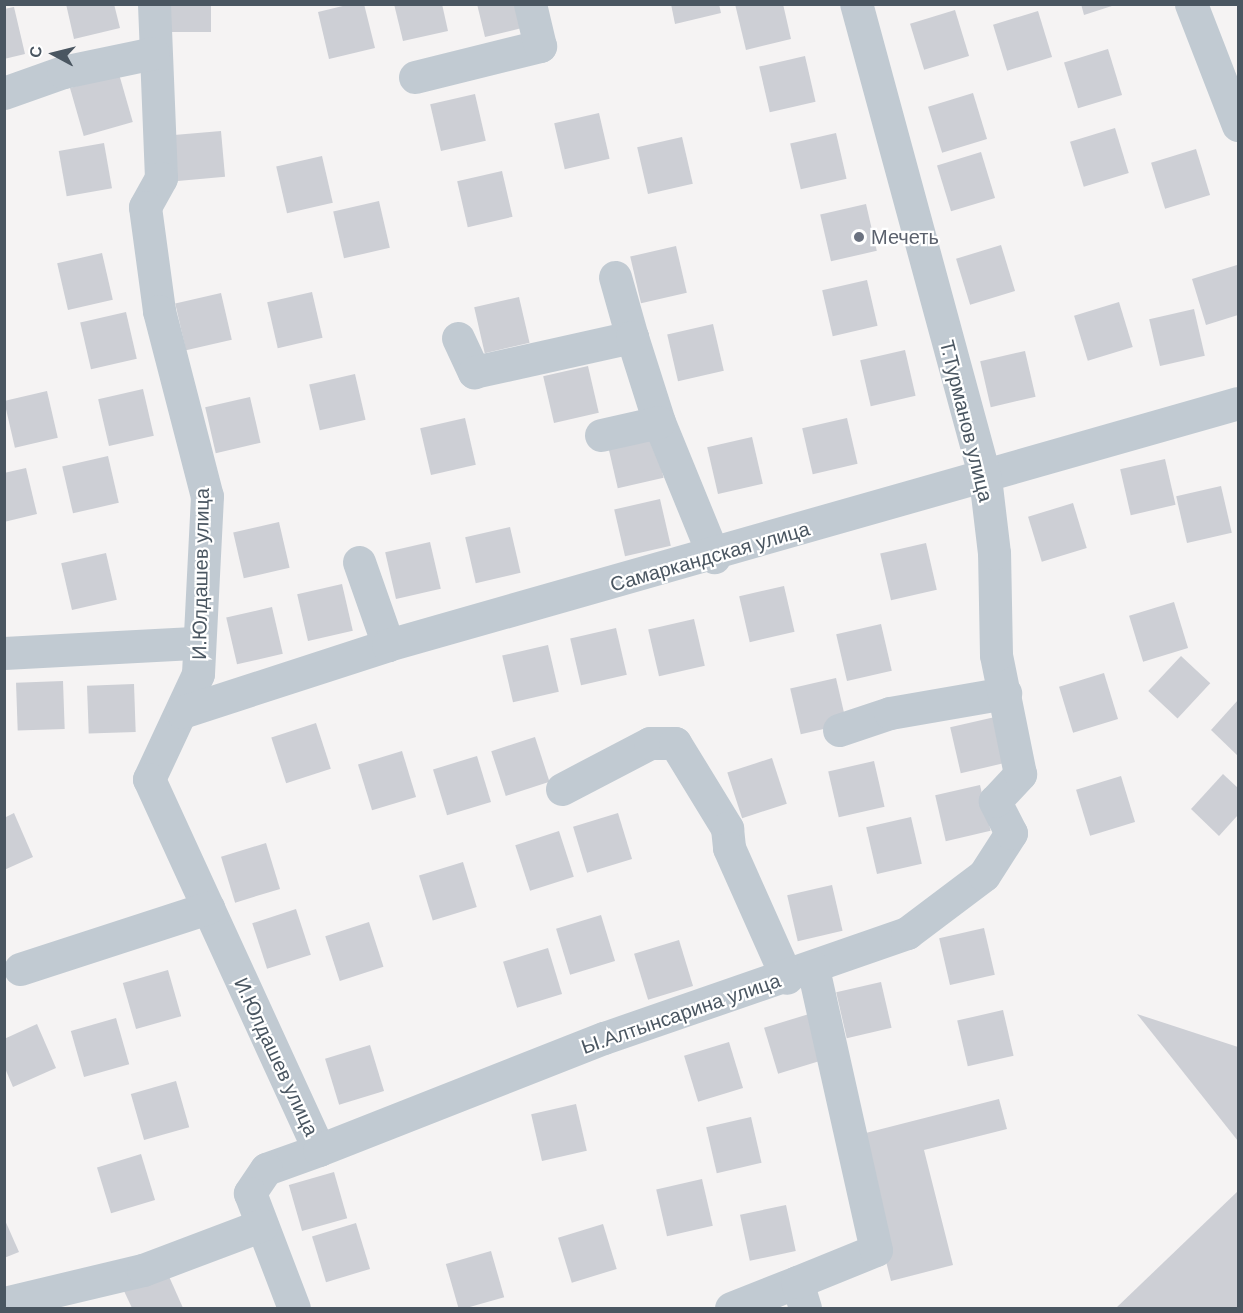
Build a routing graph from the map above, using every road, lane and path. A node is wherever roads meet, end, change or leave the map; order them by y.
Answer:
1 (154, 4) edge
2 (531, 4) edge
3 (856, 4) edge
4 (1191, 4) edge
5 (153, 53) junction
6 (416, 77) dead end
7 (4, 93) edge
8 (1239, 125) edge
9 (615, 277) dead end
10 (632, 337) junction
11 (458, 338) dead end
12 (1239, 403) edge
13 (659, 422) junction
14 (601, 435) dead end
15 (985, 478) junction
16 (714, 557) junction
17 (359, 562) dead end
18 (198, 643) junction
19 (388, 645) junction
20 (4, 653) edge
21 (1005, 693) junction
22 (182, 712) junction
23 (839, 730) dead end
24 (562, 789) dead end
25 (1011, 833) joint
26 (208, 908) junction
27 (20, 969) dead end
28 (800, 972) junction
29 (319, 1150) junction
30 (262, 1225) junction
31 (801, 1295) edge
32 (4, 1303) edge
33 (294, 1308) edge
34 (731, 1308) edge

1 - 5 street, И.Юлдашев улица
2 - 6 street
3 - 15 street, Т.Турманов улица
4 - 8 street
5 - 7 street
5 - 18 street, И.Юлдашев улица
9 - 10 street
10 - 11 street
10 - 13 street
12 - 15 street, Самаркандская улица
13 - 14 street
13 - 16 street
15 - 16 street, Самаркандская улица
15 - 21 street, Т.Турманов улица
16 - 19 street, Самаркандская улица
17 - 19 street
18 - 20 street
18 - 22 street, И.Юлдашев улица
19 - 22 street, Самаркандская улица
21 - 23 street
21 - 25 street, Т.Турманов улица
22 - 26 street, И.Юлдашев улица
24 - 28 street
25 - 28 street, Ы.Алтынсарина улица
26 - 27 street
26 - 29 street, И.Юлдашев улица
28 - 29 street, Ы.Алтынсарина улица
28 - 31 street
29 - 30 street, И.Юлдашев улица
30 - 32 street
30 - 33 street, И.Юлдашев улица
31 - 34 street

